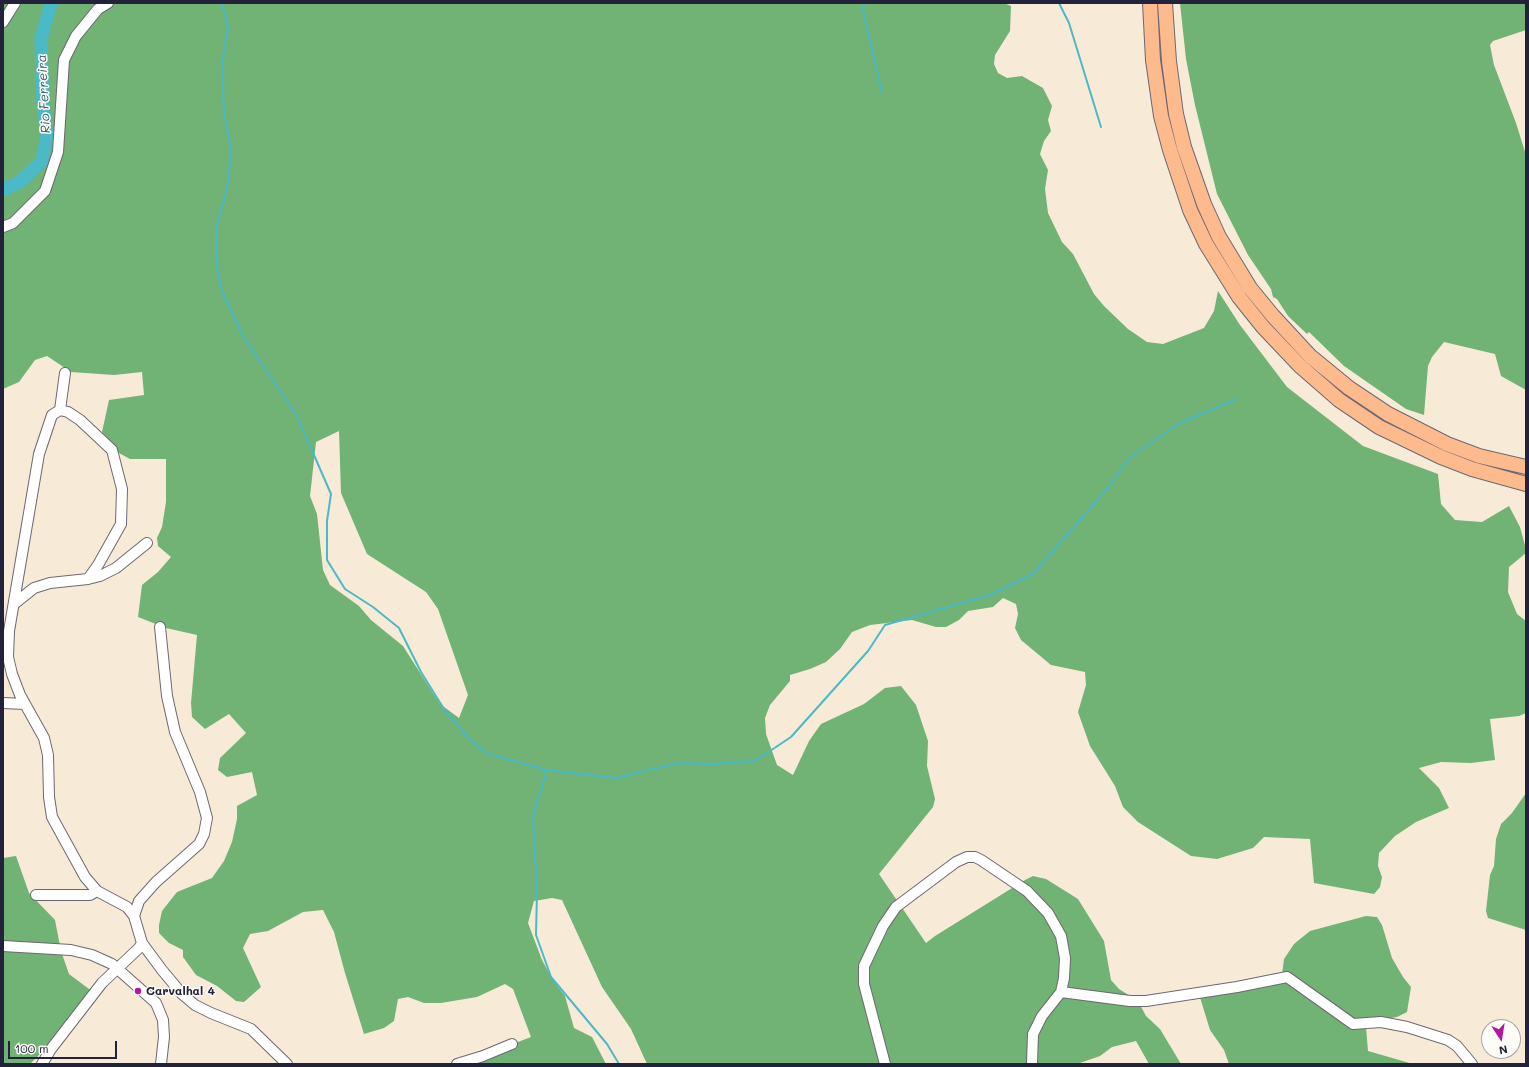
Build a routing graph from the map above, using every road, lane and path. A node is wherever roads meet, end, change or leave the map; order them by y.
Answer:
1 (15, 3) edge
2 (108, 3) edge
3 (1150, 3) edge
4 (1165, 3) edge
5 (3, 22) edge
6 (3, 227) edge
7 (65, 373) dead end
8 (60, 410) junction
9 (1526, 467) edge
10 (1526, 484) edge
11 (147, 543) dead end
12 (88, 579) junction
13 (14, 604) junction
14 (160, 627) dead end
15 (3, 703) edge
16 (25, 704) junction
17 (97, 891) junction
18 (36, 895) dead end
19 (134, 916) junction
20 (142, 942) junction
21 (3, 946) edge
22 (117, 968) junction
23 (1061, 992) junction
24 (512, 1044) dead end
25 (42, 1064) edge
26 (161, 1064) edge
27 (286, 1064) edge
28 (457, 1064) edge
29 (885, 1064) edge
30 (1032, 1064) edge
31 (1472, 1064) edge

1 - 5 street
2 - 6 street
3 - 10 highway
4 - 9 highway
7 - 8 street
8 - 12 street
8 - 13 street
11 - 12 street
12 - 13 street
13 - 16 street
14 - 19 street
15 - 16 street
16 - 17 street
17 - 18 street
17 - 19 street
19 - 20 street
20 - 22 street
20 - 27 street
21 - 22 street
22 - 25 street
22 - 26 street
23 - 29 street
23 - 30 street
23 - 31 street
24 - 28 street

